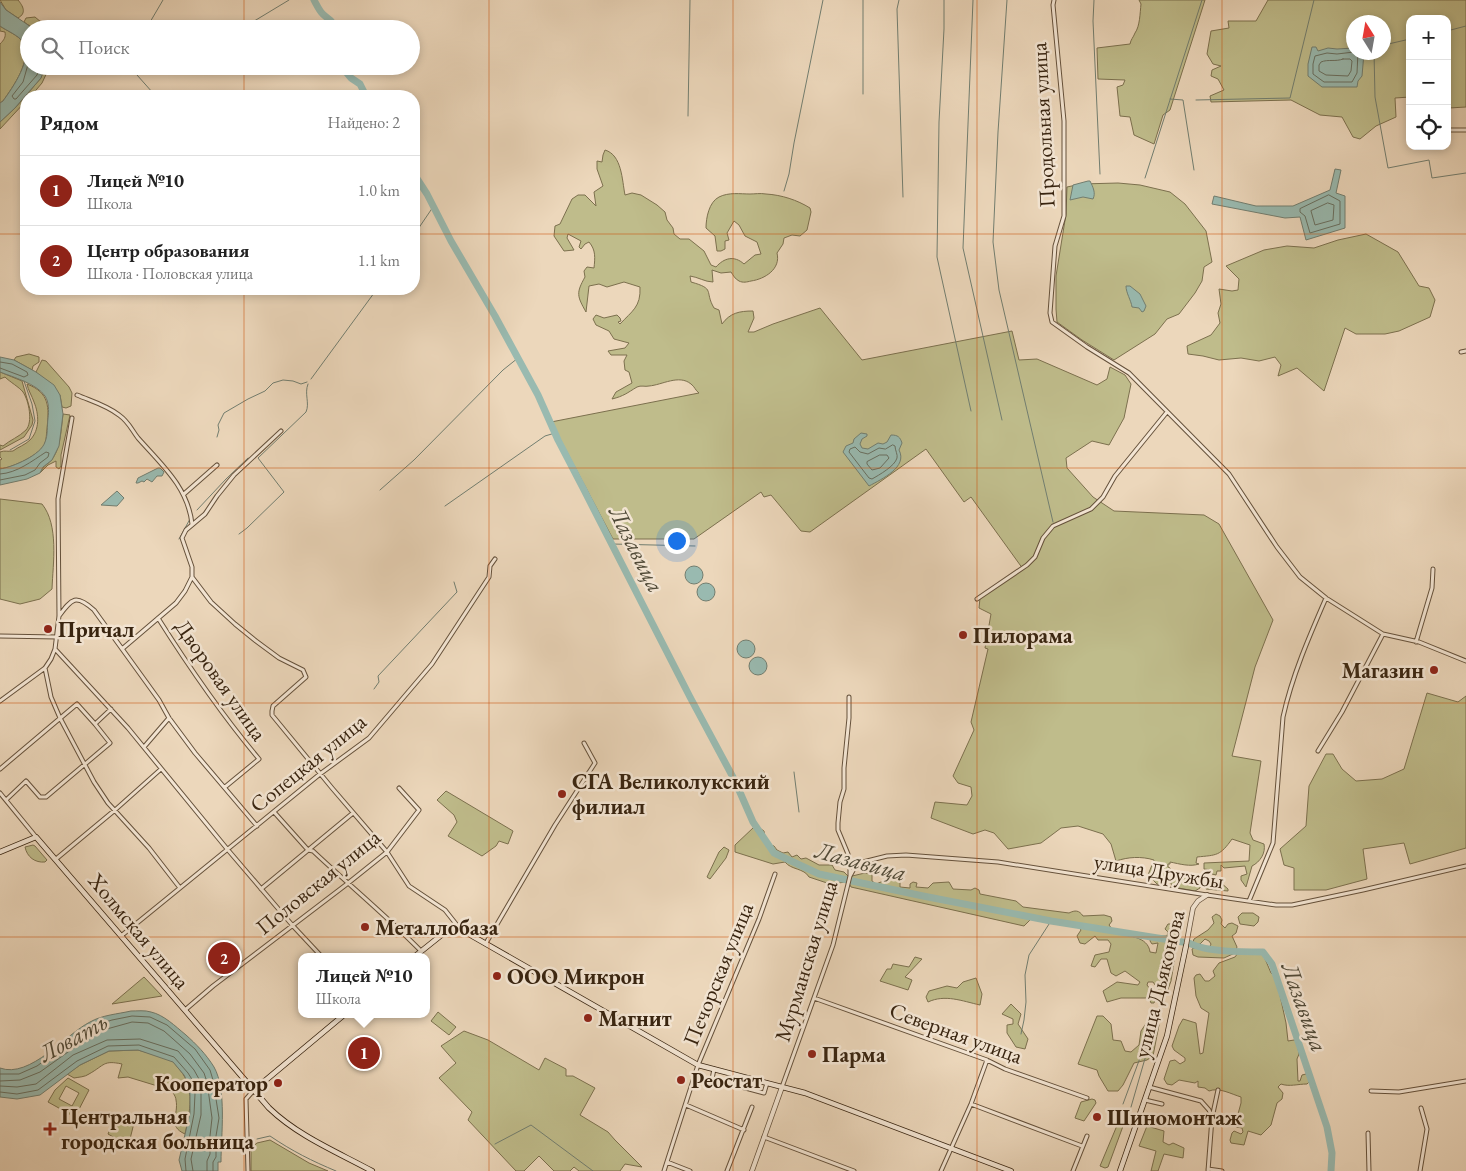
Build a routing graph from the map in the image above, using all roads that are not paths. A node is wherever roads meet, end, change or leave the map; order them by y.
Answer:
1 (1054, 0) edge
2 (1451, 130) edge
3 (1466, 130) edge
4 (1466, 350) edge
5 (1461, 352) dead end
6 (77, 395) dead end
7 (1167, 412) junction
8 (72, 418) dead end
9 (281, 431) dead end
10 (217, 465) dead end
11 (184, 494) junction
12 (192, 525) junction
13 (496, 559) dead end
14 (1433, 569) dead end
15 (192, 577) junction
16 (1326, 598) junction
17 (977, 599) dead end
18 (59, 616) junction
19 (158, 618) junction
20 (1382, 634) junction
21 (0, 636) edge
22 (57, 637) junction
23 (1416, 642) junction
24 (122, 649) junction
25 (55, 651) junction
26 (1466, 661) edge
27 (45, 668) junction
28 (849, 697) dead end
29 (0, 701) edge
30 (111, 709) junction
31 (60, 718) junction
32 (169, 718) junction
33 (95, 724) junction
34 (584, 743) dead end
35 (144, 747) junction
36 (1318, 751) dead end
37 (84, 765) junction
38 (161, 768) junction
39 (0, 769) edge
40 (320, 774) junction
41 (224, 787) junction
42 (399, 788) dead end
43 (0, 793) edge
44 (6, 800) junction
45 (115, 810) junction
46 (274, 812) junction
47 (353, 813) junction
48 (256, 826) junction
49 (36, 837) junction
50 (228, 850) junction
51 (308, 850) junction
52 (0, 852) edge
53 (387, 852) junction
54 (56, 859) junction
55 (1466, 866) edge
56 (775, 874) dead end
57 (850, 876) junction
58 (347, 884) junction
59 (180, 888) junction
60 (261, 889) junction
61 (1207, 896) junction
62 (1249, 901) junction
63 (293, 926) junction
64 (460, 929) junction
65 (121, 936) junction
66 (486, 943) junction
67 (1186, 946) joint
68 (421, 951) junction
69 (318, 953) edge
70 (419, 953) edge
71 (814, 998) junction
72 (184, 1010) junction
73 (339, 1018) edge
74 (987, 1060) junction
75 (698, 1065) junction
76 (714, 1069) junction
77 (1466, 1081) edge
78 (767, 1083) junction
79 (782, 1087) junction
80 (1149, 1087) junction
81 (254, 1090) junction
82 (1218, 1090) dead end
83 (1371, 1090) dead end
84 (1087, 1098) dead end
85 (1145, 1100) junction
86 (971, 1104) junction
87 (1162, 1104) dead end
88 (686, 1105) junction
89 (752, 1107) dead end
90 (1422, 1108) dead end
91 (1212, 1118) junction
92 (744, 1130) junction
93 (1368, 1133) dead end
94 (1087, 1136) dead end
95 (764, 1137) junction
96 (1082, 1146) junction
97 (950, 1147) junction
98 (667, 1162) junction
99 (1208, 1170) edge
100 (248, 1171) edge
101 (372, 1171) edge
102 (664, 1171) edge
103 (690, 1171) edge
104 (728, 1171) edge
105 (752, 1171) edge
106 (854, 1171) edge
107 (940, 1171) edge
108 (1011, 1171) edge
109 (1073, 1171) edge
110 (1120, 1171) edge
111 (1222, 1171) edge
112 (1369, 1171) edge
113 (1420, 1171) edge

1 - 7 street, Продольная улица
2 - 3 street
4 - 5 street
6 - 11 street
7 - 16 street, Продольная улица
7 - 17 street
8 - 18 street
9 - 12 street
10 - 11 street
11 - 12 street
12 - 15 street
13 - 40 street, Сопецкая улица
14 - 23 street
15 - 19 street
15 - 40 street
16 - 20 street, Продольная улица
16 - 62 street
18 - 22 street
18 - 24 street
19 - 24 street
19 - 41 street, Дворовая улица
20 - 23 street, Продольная улица
20 - 36 street
21 - 22 street
22 - 25 street
23 - 26 street, Продольная улица
24 - 32 street
25 - 27 street
25 - 30 street
27 - 29 street
27 - 31 street
28 - 57 street, Мурманская улица
30 - 33 street
30 - 35 street
31 - 33 street
31 - 37 street
31 - 39 street
32 - 35 street
32 - 41 street
33 - 37 street
34 - 66 street
35 - 38 street
37 - 44 street
37 - 45 street
38 - 45 street
38 - 50 street
40 - 46 street, Сопецкая улица
40 - 47 street
41 - 48 street
42 - 53 street, Половская улица
43 - 44 street, Холмская улица
44 - 49 street, Холмская улица
45 - 54 street
45 - 59 street
46 - 48 street, Сопецкая улица
46 - 51 street
47 - 51 street
47 - 53 street
48 - 50 street, Сопецкая улица
49 - 52 main road
49 - 54 main road, Холмская улица
50 - 59 street, Сопецкая улица
50 - 60 street
51 - 58 street
51 - 60 street
53 - 58 street, Половская улица
53 - 64 street
54 - 65 main road, Холмская улица
55 - 62 street, улица Дружбы
56 - 75 street, Печорская улица
57 - 61 street, улица Дружбы
57 - 71 street, Мурманская улица
58 - 63 street, Половская улица
58 - 68 street
59 - 65 street, Сопецкая улица
60 - 63 street
61 - 62 street, улица Дружбы
61 - 67 street, улица Дьяконова
63 - 69 street
63 - 72 street, Половская улица
64 - 66 main road
64 - 68 main road
65 - 72 main road, Холмская улица
66 - 75 main road
67 - 80 main road, улица Дьяконова
68 - 70 main road
71 - 74 street, Северная улица
71 - 79 street, Мурманская улица
72 - 81 main road, Холмская улица
73 - 81 main road
74 - 84 street, Северная улица
74 - 86 street
75 - 76 main road
75 - 88 street, Печорская улица
76 - 78 main road
76 - 78 street
77 - 83 street
78 - 79 main road
79 - 95 street, Мурманская улица
79 - 97 main road
80 - 85 main road, улица Дьяконова
80 - 91 street
81 - 100 street
81 - 101 main road, Холмская улица
82 - 91 street
85 - 87 street
85 - 110 main road, улица Дьяконова
86 - 96 street
86 - 97 street
88 - 92 street
88 - 98 street, Печорская улица
89 - 92 street
90 - 113 street
91 - 99 street
92 - 104 street
93 - 112 street
94 - 96 street
95 - 105 street, Мурманская улица
95 - 106 street
96 - 109 street
97 - 107 street
97 - 108 main road
98 - 102 street, Печорская улица
98 - 103 street
99 - 111 street

